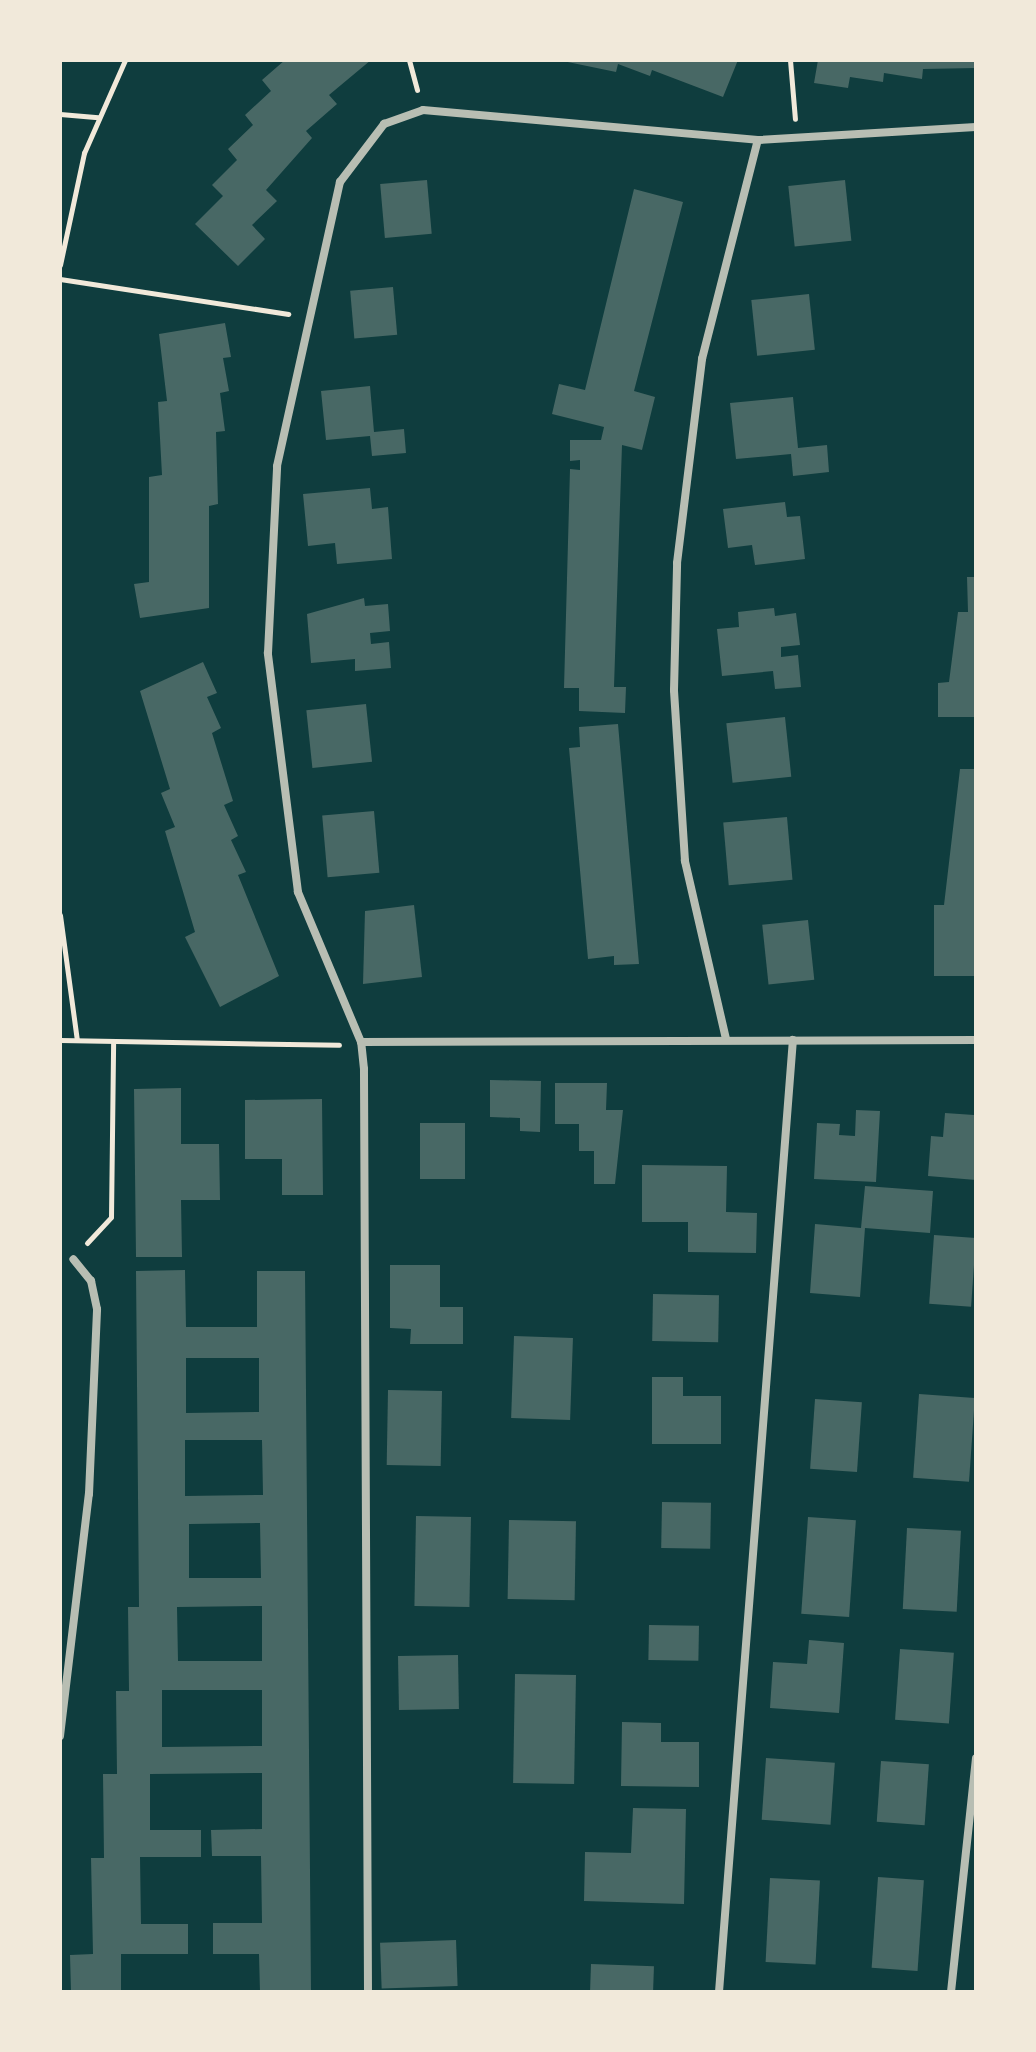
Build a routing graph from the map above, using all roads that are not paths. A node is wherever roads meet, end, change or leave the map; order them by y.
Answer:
1 (976, 127) edge
2 (758, 140) junction
3 (726, 1039) junction
4 (793, 1040) junction
5 (976, 1040) edge
6 (361, 1042) junction
7 (73, 1259) road end
8 (60, 1736) edge
9 (976, 1758) edge
10 (368, 1992) edge
11 (719, 1992) edge
12 (951, 1992) edge

1 - 2 street
2 - 3 street
2 - 6 street
3 - 4 street
3 - 6 street
4 - 5 street
4 - 11 street
6 - 10 street
7 - 8 street
9 - 12 street

